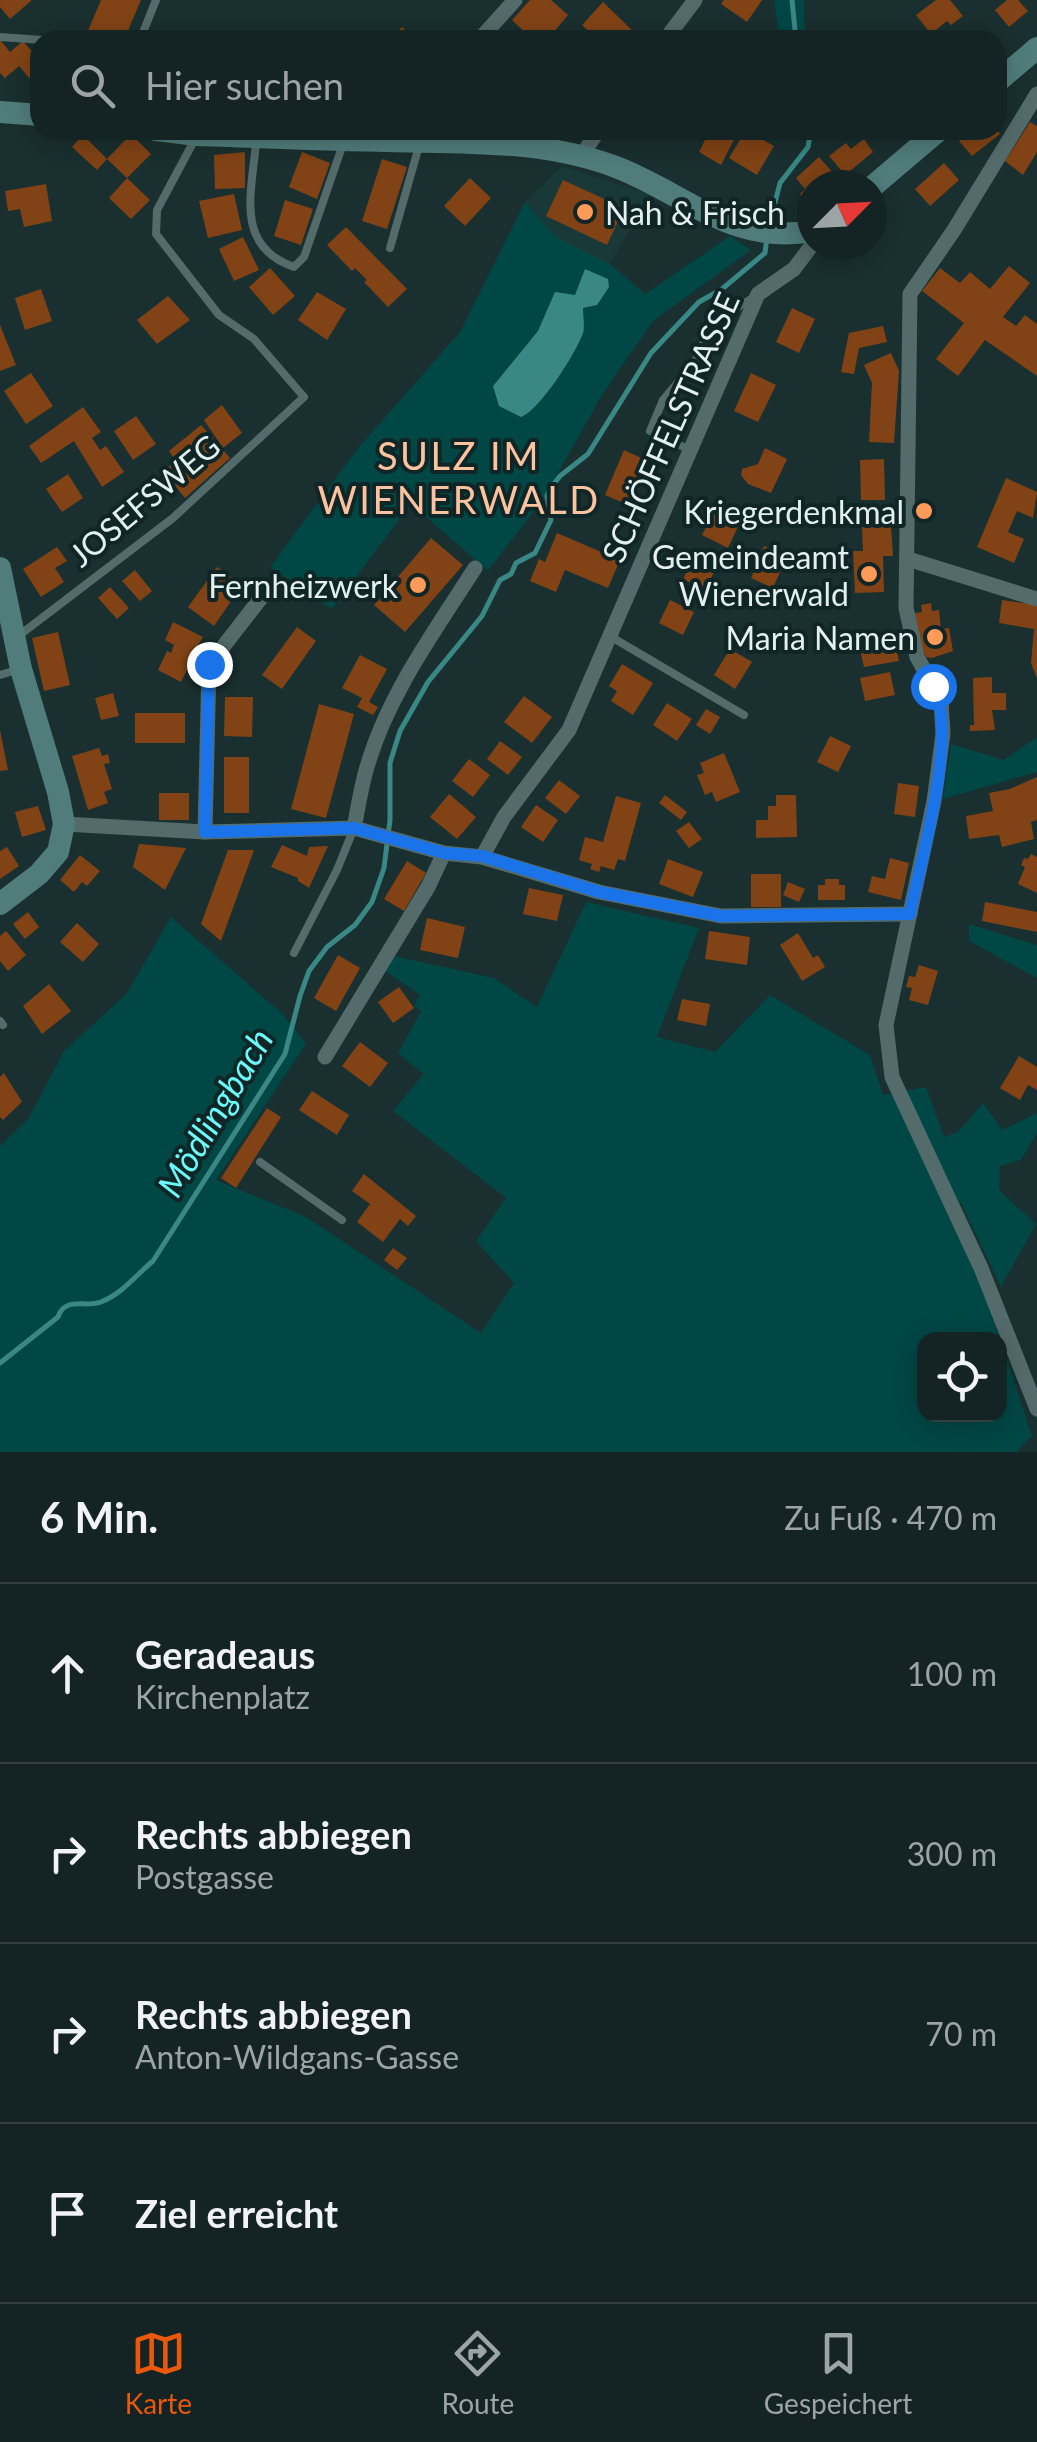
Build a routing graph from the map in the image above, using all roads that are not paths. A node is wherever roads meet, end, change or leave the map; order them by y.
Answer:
1 (156, 0) edge
2 (514, 0) edge
3 (694, 0) edge
4 (144, 30) edge
5 (488, 30) edge
6 (672, 30) edge
7 (0, 37) edge
8 (30, 39) edge
9 (1037, 48) edge
10 (1007, 74) edge
11 (1037, 94) edge
12 (0, 112) edge
13 (30, 114) edge
14 (194, 140) edge
15 (257, 140) edge
16 (345, 140) edge
17 (411, 140) edge
18 (592, 140) edge
19 (927, 140) edge
20 (420, 142) junction
21 (580, 156) junction
22 (887, 174) edge
23 (797, 236) edge
24 (390, 248) dead end
25 (797, 260) edge
26 (758, 294) junction
27 (688, 449) junction
28 (908, 559) junction
29 (0, 568) edge
30 (475, 568) dead end
31 (264, 594) dead end
32 (1037, 599) edge
33 (608, 635) junction
34 (14, 640) junction
35 (10, 672) edge
36 (744, 715) dead end
37 (64, 824) junction
38 (354, 828) junction
39 (205, 832) junction
40 (444, 853) junction
41 (482, 856) junction
42 (0, 904) edge
43 (910, 914) junction
44 (294, 953) dead end
45 (325, 1056) dead end
46 (260, 1162) dead end
47 (342, 1220) dead end
48 (1037, 1409) edge

1 - 4 lane
2 - 5 street
3 - 6 street
7 - 8 lane
9 - 10 main road
11 - 28 street
12 - 13 main road
14 - 34 lane, JOSEFSWEG
15 - 16 lane
17 - 20 main road
18 - 21 street
19 - 22 main road
20 - 21 main road
20 - 24 lane
21 - 23 main road
25 - 26 street, SCHÖFFELSTRASSE
26 - 27 street, SCHÖFFELSTRASSE
26 - 27 lane
27 - 33 street, SCHÖFFELSTRASSE
28 - 32 street
28 - 43 street
29 - 34 main road
30 - 38 street
31 - 39 street
33 - 36 lane
33 - 41 street, SCHÖFFELSTRASSE
34 - 35 main road
35 - 37 main road
37 - 39 street
37 - 42 main road
38 - 39 street
38 - 40 street
38 - 44 lane
40 - 41 street
40 - 45 street
41 - 43 street
43 - 48 street
46 - 47 lane

